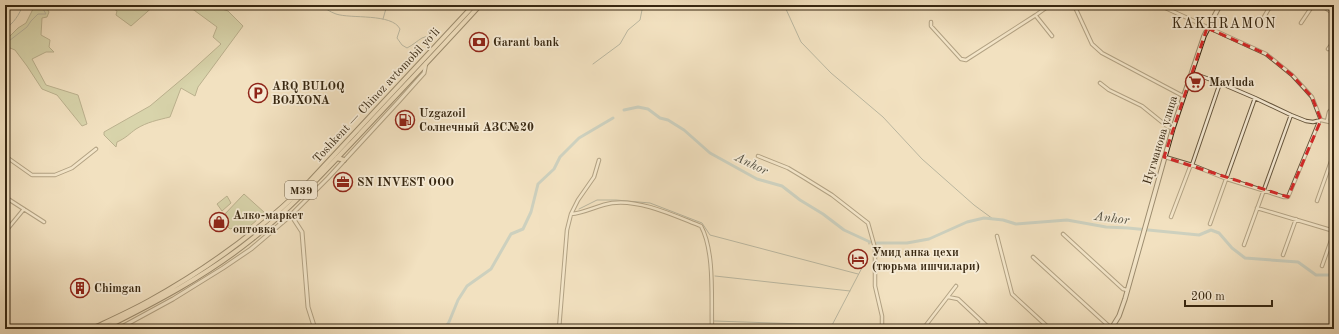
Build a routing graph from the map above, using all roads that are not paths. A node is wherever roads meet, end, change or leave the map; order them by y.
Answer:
1 (474, 5) edge
2 (480, 5) edge
3 (1050, 5) edge
4 (1074, 5) edge
5 (1159, 5) edge
6 (1220, 5) edge
7 (1271, 5) edge
8 (1313, 5) edge
9 (1321, 5) edge
10 (1334, 14) edge
11 (1036, 16) junction
12 (1264, 16) dead end
13 (931, 22) dead end
14 (1301, 23) dead end
15 (1208, 28) junction
16 (1052, 36) dead end
17 (1334, 41) edge
18 (1328, 49) dead end
19 (427, 62) junction
20 (1192, 73) junction
21 (1100, 83) dead end
22 (1220, 83) junction
23 (1183, 96) junction
24 (1255, 98) junction
25 (1334, 106) edge
26 (374, 111) junction
27 (1291, 115) junction
28 (376, 117) junction
29 (1320, 121) junction
30 (1327, 122) junction
31 (379, 123) junction
32 (1334, 123) edge
33 (1172, 128) junction
34 (96, 149) dead end
35 (1334, 153) edge
36 (5, 156) edge
37 (758, 156) dead end
38 (1164, 157) junction
39 (337, 158) junction
40 (344, 160) junction
41 (599, 160) dead end
42 (1192, 165) junction
43 (1227, 179) junction
44 (1263, 190) junction
45 (5, 197) edge
46 (1317, 201) dead end
47 (1257, 208) junction
48 (24, 209) junction
49 (283, 213) junction
50 (571, 214) junction
51 (291, 215) junction
52 (1171, 217) dead end
53 (1296, 219) junction
54 (44, 222) dead end
55 (1210, 224) dead end
56 (1334, 231) edge
57 (5, 232) edge
58 (1063, 234) dead end
59 (997, 236) dead end
60 (1244, 244) dead end
61 (1283, 255) dead end
62 (1033, 257) dead end
63 (1322, 266) dead end
64 (956, 286) dead end
65 (1127, 290) junction
66 (948, 297) junction
67 (982, 322) junction
68 (92, 329) edge
69 (102, 329) edge
70 (118, 329) edge
71 (314, 329) edge
72 (559, 329) edge
73 (712, 329) edge
74 (882, 329) edge
75 (923, 329) edge
76 (977, 329) edge
77 (990, 329) edge
78 (1050, 329) edge
79 (1111, 329) edge

1 - 26 highway, Toshkent — Chinoz avtomobil yoʻli / M39
2 - 19 highway, Toshkent — Chinoz avtomobil yoʻli / M39
3 - 11 street
4 - 23 street
5 - 15 street
6 - 15 main road, Нугманова улица
7 - 12 street
8 - 14 street
9 - 10 street
11 - 13 street
11 - 16 street
15 - 20 main road, Нугманова улица
15 - 29 street
17 - 18 street
19 - 28 highway, Toshkent — Chinoz avtomobil yoʻli / M39
19 - 31 street, M39
20 - 22 street
20 - 23 main road, Нугманова улица
21 - 33 street
22 - 24 street
22 - 42 street
23 - 33 main road, Нугманова улица
24 - 27 street
24 - 43 street
25 - 30 street
26 - 28 highway
26 - 68 highway, Toshkent — Chinoz avtomobil yoʻli / M39
27 - 29 street
27 - 44 street
28 - 31 street
28 - 39 highway, Toshkent — Chinoz avtomobil yoʻli / M39
29 - 30 street
29 - 44 street
30 - 32 street
31 - 40 street, M39
33 - 38 main road, Нугманова улица
34 - 36 street
35 - 46 street
37 - 74 street
38 - 42 street
38 - 65 main road, Нугманова улица
39 - 40 highway
39 - 49 highway, Toshkent — Chinoz avtomobil yoʻli / M39
40 - 51 street, M39
41 - 50 street
42 - 43 street
42 - 52 street
43 - 44 street
43 - 55 street
44 - 47 street
45 - 48 street
47 - 53 street
47 - 60 street
48 - 54 street
48 - 57 street
49 - 51 highway
49 - 69 highway, Toshkent — Chinoz avtomobil yoʻli / M39
50 - 72 street
50 - 73 street
51 - 70 street, M39
51 - 71 street
53 - 56 street
53 - 61 street
56 - 63 street
58 - 65 street
59 - 78 street
62 - 79 street
64 - 66 street
65 - 79 main road, Нугманова улица
66 - 67 street
66 - 75 street
67 - 76 street
67 - 77 street

